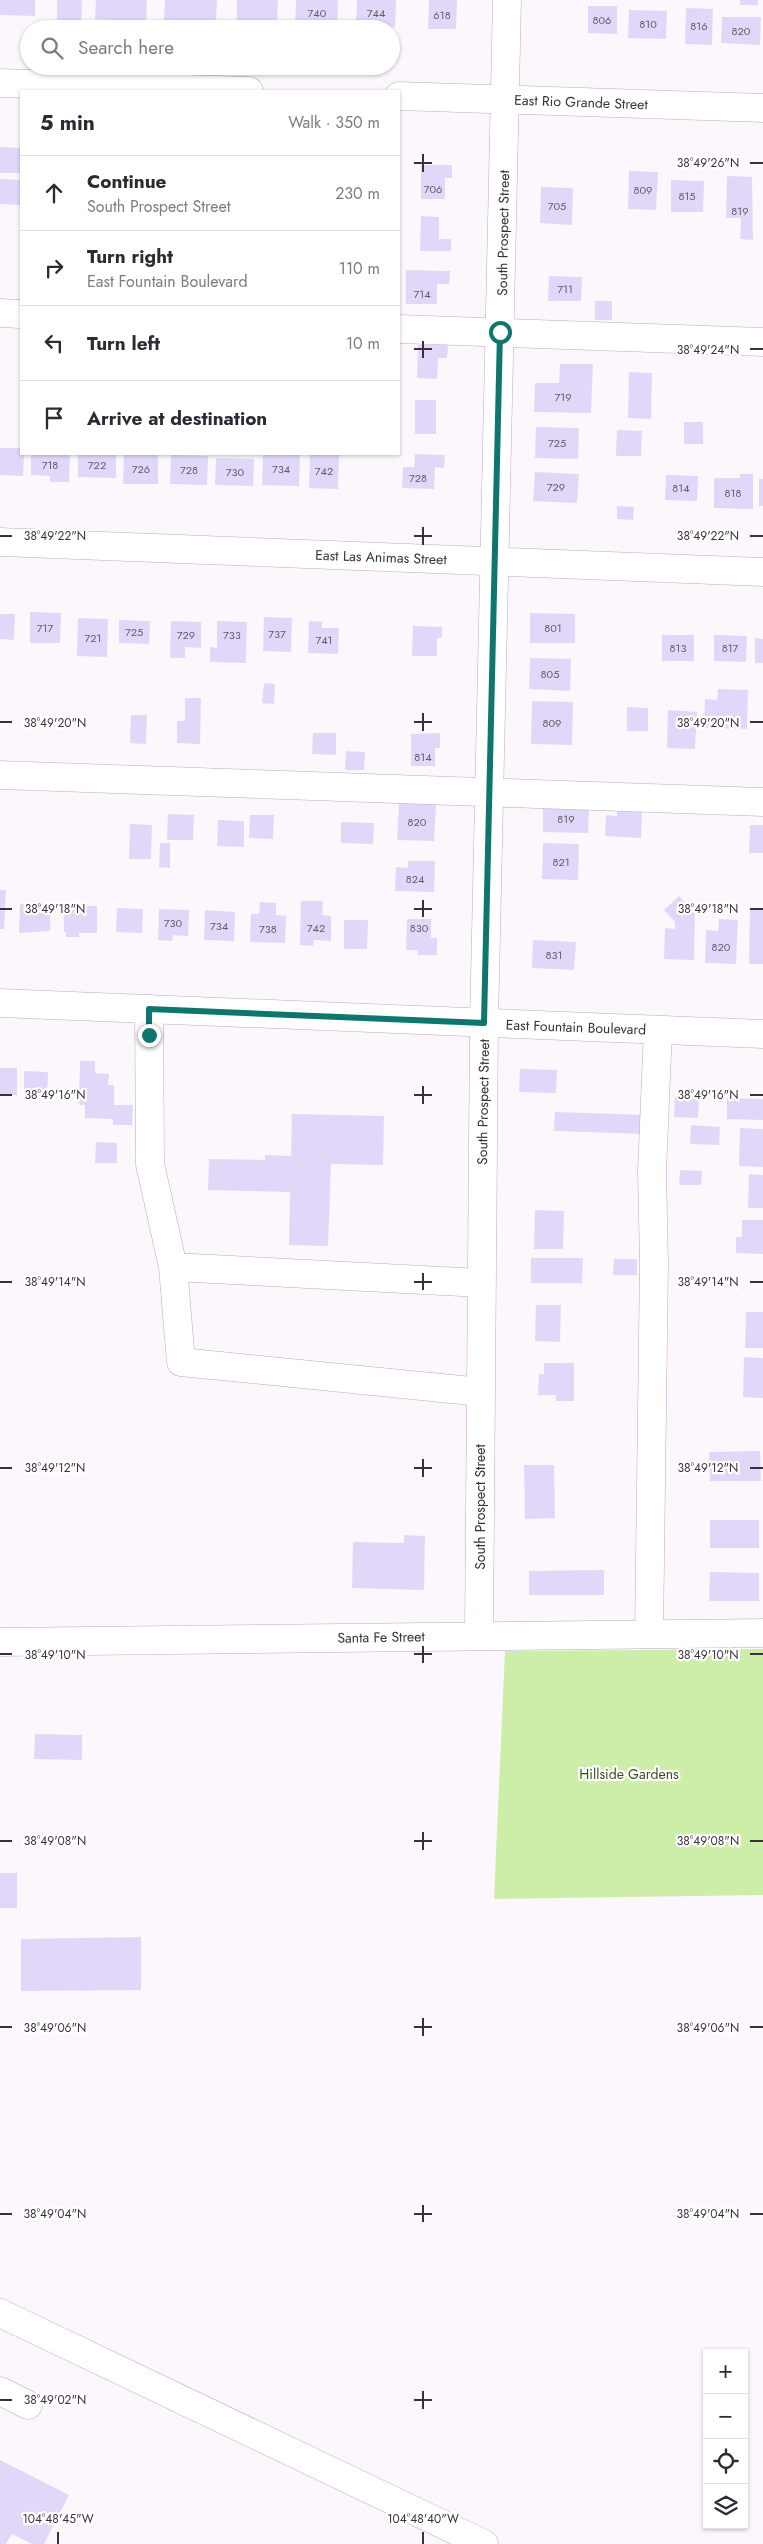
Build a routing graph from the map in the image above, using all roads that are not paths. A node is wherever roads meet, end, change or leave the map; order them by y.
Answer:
1 (507, 0) edge
2 (0, 84) edge
3 (213, 90) edge
4 (400, 96) edge
5 (505, 99) junction
6 (763, 108) edge
7 (0, 313) edge
8 (20, 314) edge
9 (400, 329) edge
10 (500, 332) junction
11 (763, 342) edge
12 (0, 542) edge
13 (494, 561) junction
14 (763, 572) edge
15 (0, 775) edge
16 (488, 792) junction
17 (763, 802) edge
18 (0, 1003) edge
19 (149, 1009) junction
20 (484, 1023) junction
21 (658, 1030) junction
22 (763, 1034) edge
23 (172, 1267) junction
24 (481, 1283) junction
25 (481, 1392) junction
26 (763, 1633) edge
27 (649, 1634) junction
28 (479, 1635) junction
29 (0, 1642) edge
30 (0, 2313) edge
31 (0, 2391) edge
32 (28, 2404) dead end
33 (484, 2544) edge

1 - 5 street, South Prospect Street
2 - 3 street
4 - 5 street, East Rio Grande Street
5 - 6 street, East Rio Grande Street
5 - 10 street, South Prospect Street
7 - 8 street
9 - 10 street
10 - 11 street
10 - 13 street, South Prospect Street
12 - 13 street, East Las Animas Street
13 - 14 street, East Las Animas Street
13 - 16 street, South Prospect Street
15 - 16 street
16 - 17 street
16 - 20 street, South Prospect Street
18 - 19 street, East Fountain Boulevard
19 - 20 street, East Fountain Boulevard
19 - 23 street
20 - 21 street, East Fountain Boulevard
20 - 24 street, South Prospect Street
21 - 22 street, East Fountain Boulevard
21 - 27 street
23 - 24 street
23 - 25 street
24 - 25 street, South Prospect Street
25 - 28 street, South Prospect Street
26 - 27 street, Santa Fe Street
27 - 28 street, Santa Fe Street
28 - 29 street, Santa Fe Street
30 - 33 street
31 - 32 street

